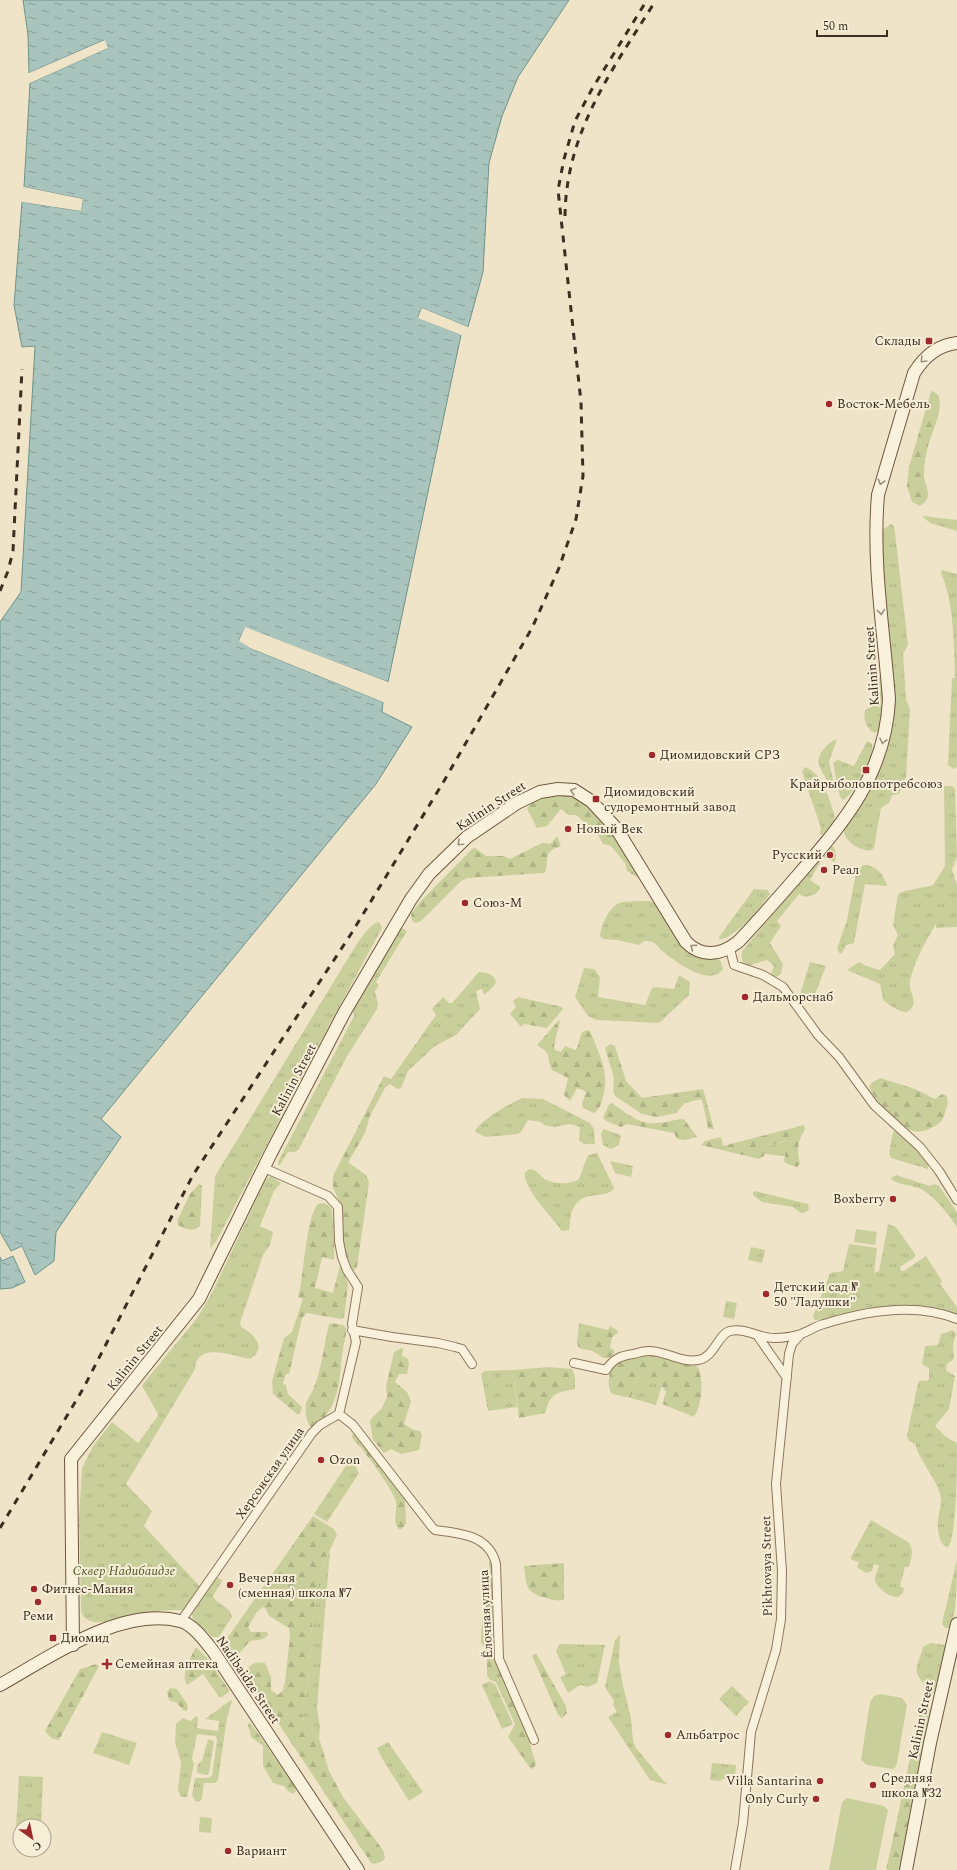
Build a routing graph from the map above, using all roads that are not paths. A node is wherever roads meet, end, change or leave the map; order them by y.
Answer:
1 (957, 343) edge
2 (730, 949) junction
3 (264, 1168) junction
4 (957, 1200) edge
5 (957, 1319) edge
6 (352, 1330) junction
7 (757, 1334) junction
8 (801, 1334) junction
9 (574, 1363) dead end
10 (472, 1364) dead end
11 (787, 1378) junction
12 (339, 1414) junction
13 (181, 1621) junction
14 (957, 1624) edge
15 (73, 1645) junction
16 (0, 1685) edge
17 (534, 1740) dead end
18 (358, 1870) edge
19 (735, 1870) edge
20 (906, 1870) edge

1 -> 2 main road, Kalinin Street
2 -> 3 main road, Kalinin Street
2 - 4 street
3 - 6 street
3 - 15 main road, Kalinin Street
5 - 8 street
6 - 10 street
6 - 12 street
7 - 8 street
7 - 9 street
7 - 11 street
8 - 11 street, Pikhtovaya Street
11 - 19 street, Pikhtovaya Street
12 - 13 street, Херсонская улица
12 - 17 street, Ёлочная улица
13 - 15 main road
13 - 18 main road, Nadibaidze Street
14 - 20 main road, Kalinin Street
15 - 16 main road

